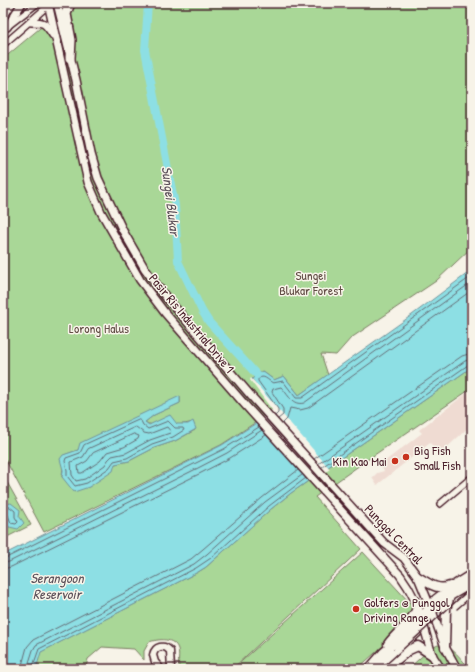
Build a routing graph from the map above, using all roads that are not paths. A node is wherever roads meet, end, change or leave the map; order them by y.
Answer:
1 (22, 3) edge
2 (38, 3) edge
3 (57, 3) edge
4 (70, 3) edge
5 (49, 4) edge
6 (30, 22) junction
7 (5, 28) edge
8 (56, 40) junction
9 (3, 45) edge
10 (70, 58) junction
11 (472, 477) edge
12 (349, 504) joint
13 (440, 504) dead end
14 (342, 511) joint
15 (472, 574) edge
16 (418, 577) junction
17 (472, 582) edge
18 (453, 586) junction
19 (450, 596) junction
20 (418, 606) junction
21 (431, 608) junction
22 (422, 621) junction
23 (445, 647) junction
24 (398, 650) junction
25 (384, 652) junction
26 (432, 654) junction
27 (388, 668) edge
28 (161, 669) edge
29 (171, 669) edge
30 (372, 669) edge
31 (441, 669) edge
32 (457, 669) edge

1 - 7 main road
2 - 7 street
3 - 10 main road, Pasir Ris Industrial Drive 1
4 - 10 highway
5 - 6 street
5 - 8 main road, Pasir Ris Industrial Drive 1
6 - 8 main road
6 - 9 street
8 - 14 main road, Pasir Ris Industrial Drive 1
10 - 12 main road, Pasir Ris Industrial Drive 1
11 - 13 street
12 - 16 main road, Punggol Central
14 - 20 main road, Punggol Central
15 - 18 main road
16 - 18 main road
16 - 21 main road, Punggol Central
17 - 19 main road
18 - 21 main road
19 - 21 main road
19 - 23 main road
20 - 22 main road, Punggol Central
20 - 25 main road
21 - 22 main road
21 - 23 main road, Punggol Central
22 - 24 main road
22 - 25 main road
22 - 26 main road, Punggol Central
23 - 32 main road, Punggol Central
24 - 27 main road
24 - 30 main road
25 - 30 main road
26 - 27 main road
26 - 31 main road, Punggol Central
28 - 29 street

